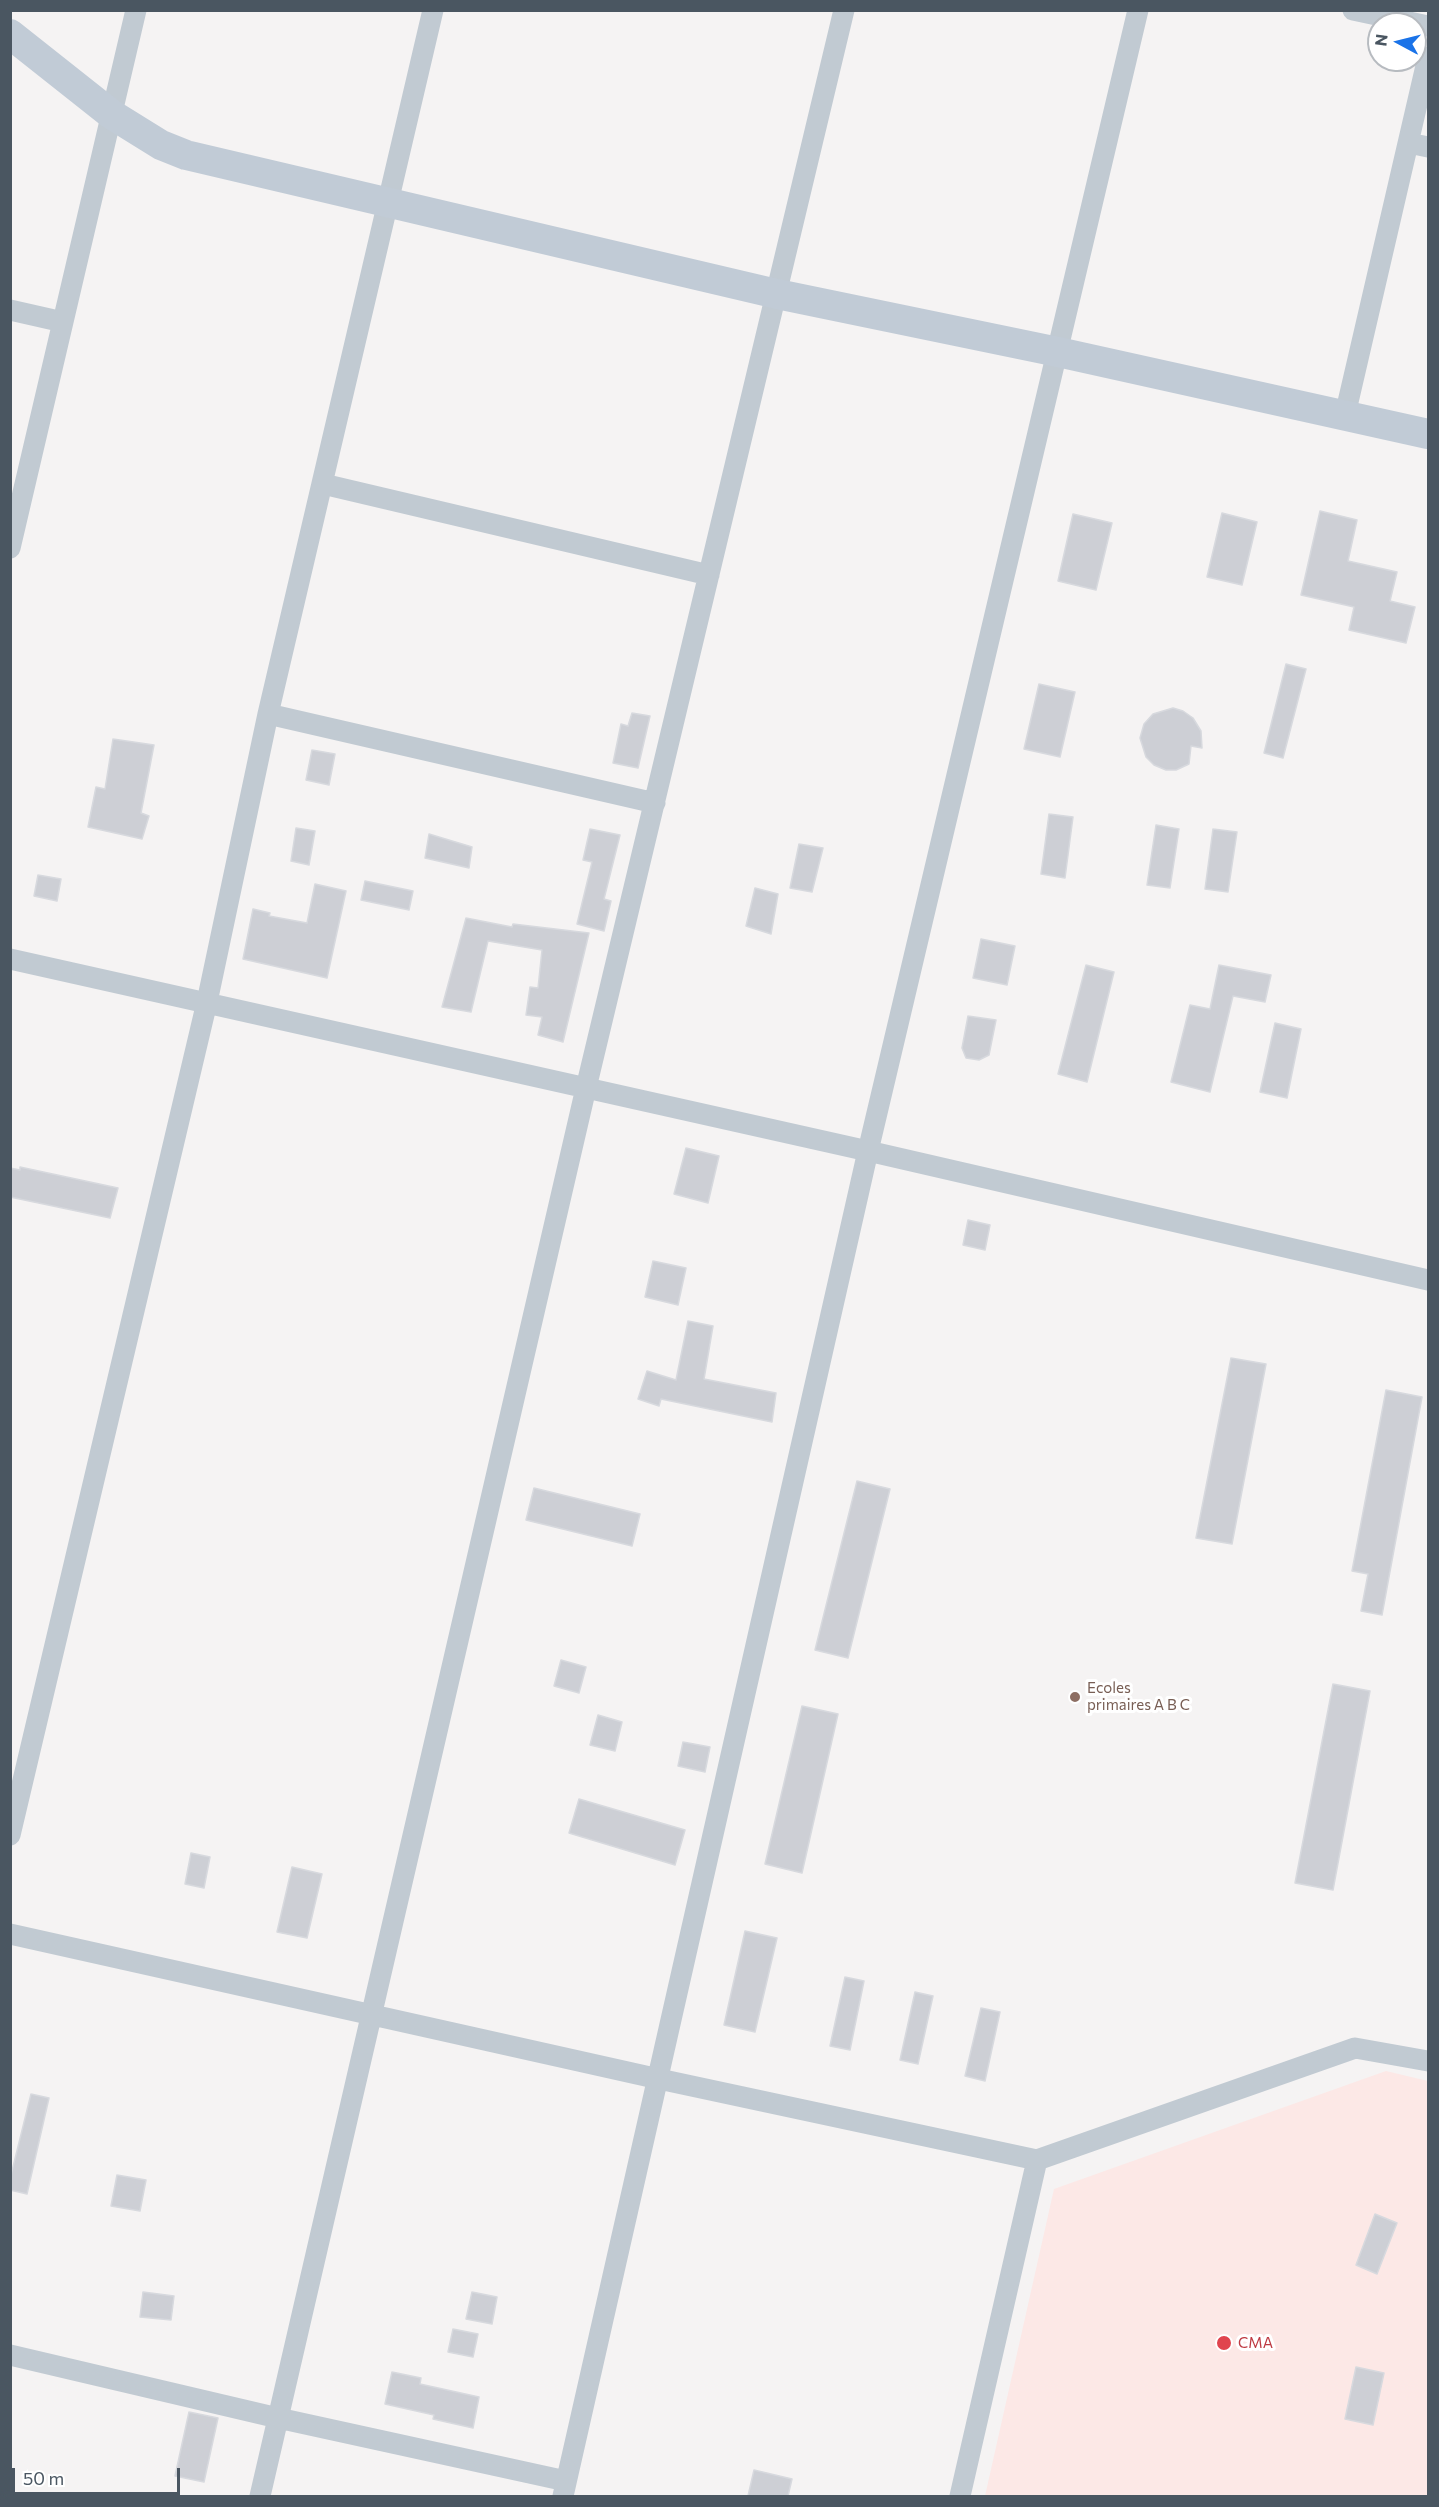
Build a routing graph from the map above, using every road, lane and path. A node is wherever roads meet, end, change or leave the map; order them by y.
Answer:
1 (136, 10) edge
2 (433, 10) edge
3 (1138, 10) edge
4 (1353, 10) edge
5 (840, 11) edge
6 (1428, 26) edge
7 (10, 34) edge
8 (1428, 57) edge
9 (111, 114) junction
10 (1419, 145) edge
11 (387, 203) junction
12 (777, 294) junction
13 (10, 310) edge
14 (63, 322) junction
15 (1058, 352) junction
16 (1345, 415) junction
17 (1428, 434) edge
18 (323, 484) junction
19 (10, 548) edge
20 (709, 575) junction
21 (268, 714) junction
22 (655, 803) junction
23 (10, 959) edge
24 (207, 1002) junction
25 (586, 1088) junction
26 (868, 1151) junction
27 (1428, 1280) edge
28 (10, 1835) edge
29 (10, 1934) edge
30 (372, 2015) junction
31 (1428, 2061) edge
32 (659, 2079) junction
33 (1037, 2160) junction
34 (10, 2355) edge
35 (278, 2418) junction
36 (565, 2489) edge
37 (260, 2496) edge
38 (960, 2496) edge

1 - 9 street
2 - 11 street
3 - 15 street
4 - 6 street
5 - 12 street
7 - 9 street
8 - 10 street
9 - 11 street
9 - 14 street
10 - 16 street
11 - 12 street
11 - 18 street
12 - 15 street
12 - 20 street
13 - 14 street
14 - 19 street
15 - 16 street
15 - 26 street
16 - 17 street
18 - 20 street
18 - 21 street
20 - 22 street
21 - 22 street
21 - 24 street
22 - 25 street
23 - 24 street
24 - 25 street
24 - 28 street
25 - 26 street
25 - 30 street
26 - 27 street
26 - 32 street
29 - 30 street
30 - 32 street
30 - 35 street
31 - 33 street
32 - 33 street
32 - 36 street
33 - 38 street
34 - 35 street
35 - 36 street
35 - 37 street

